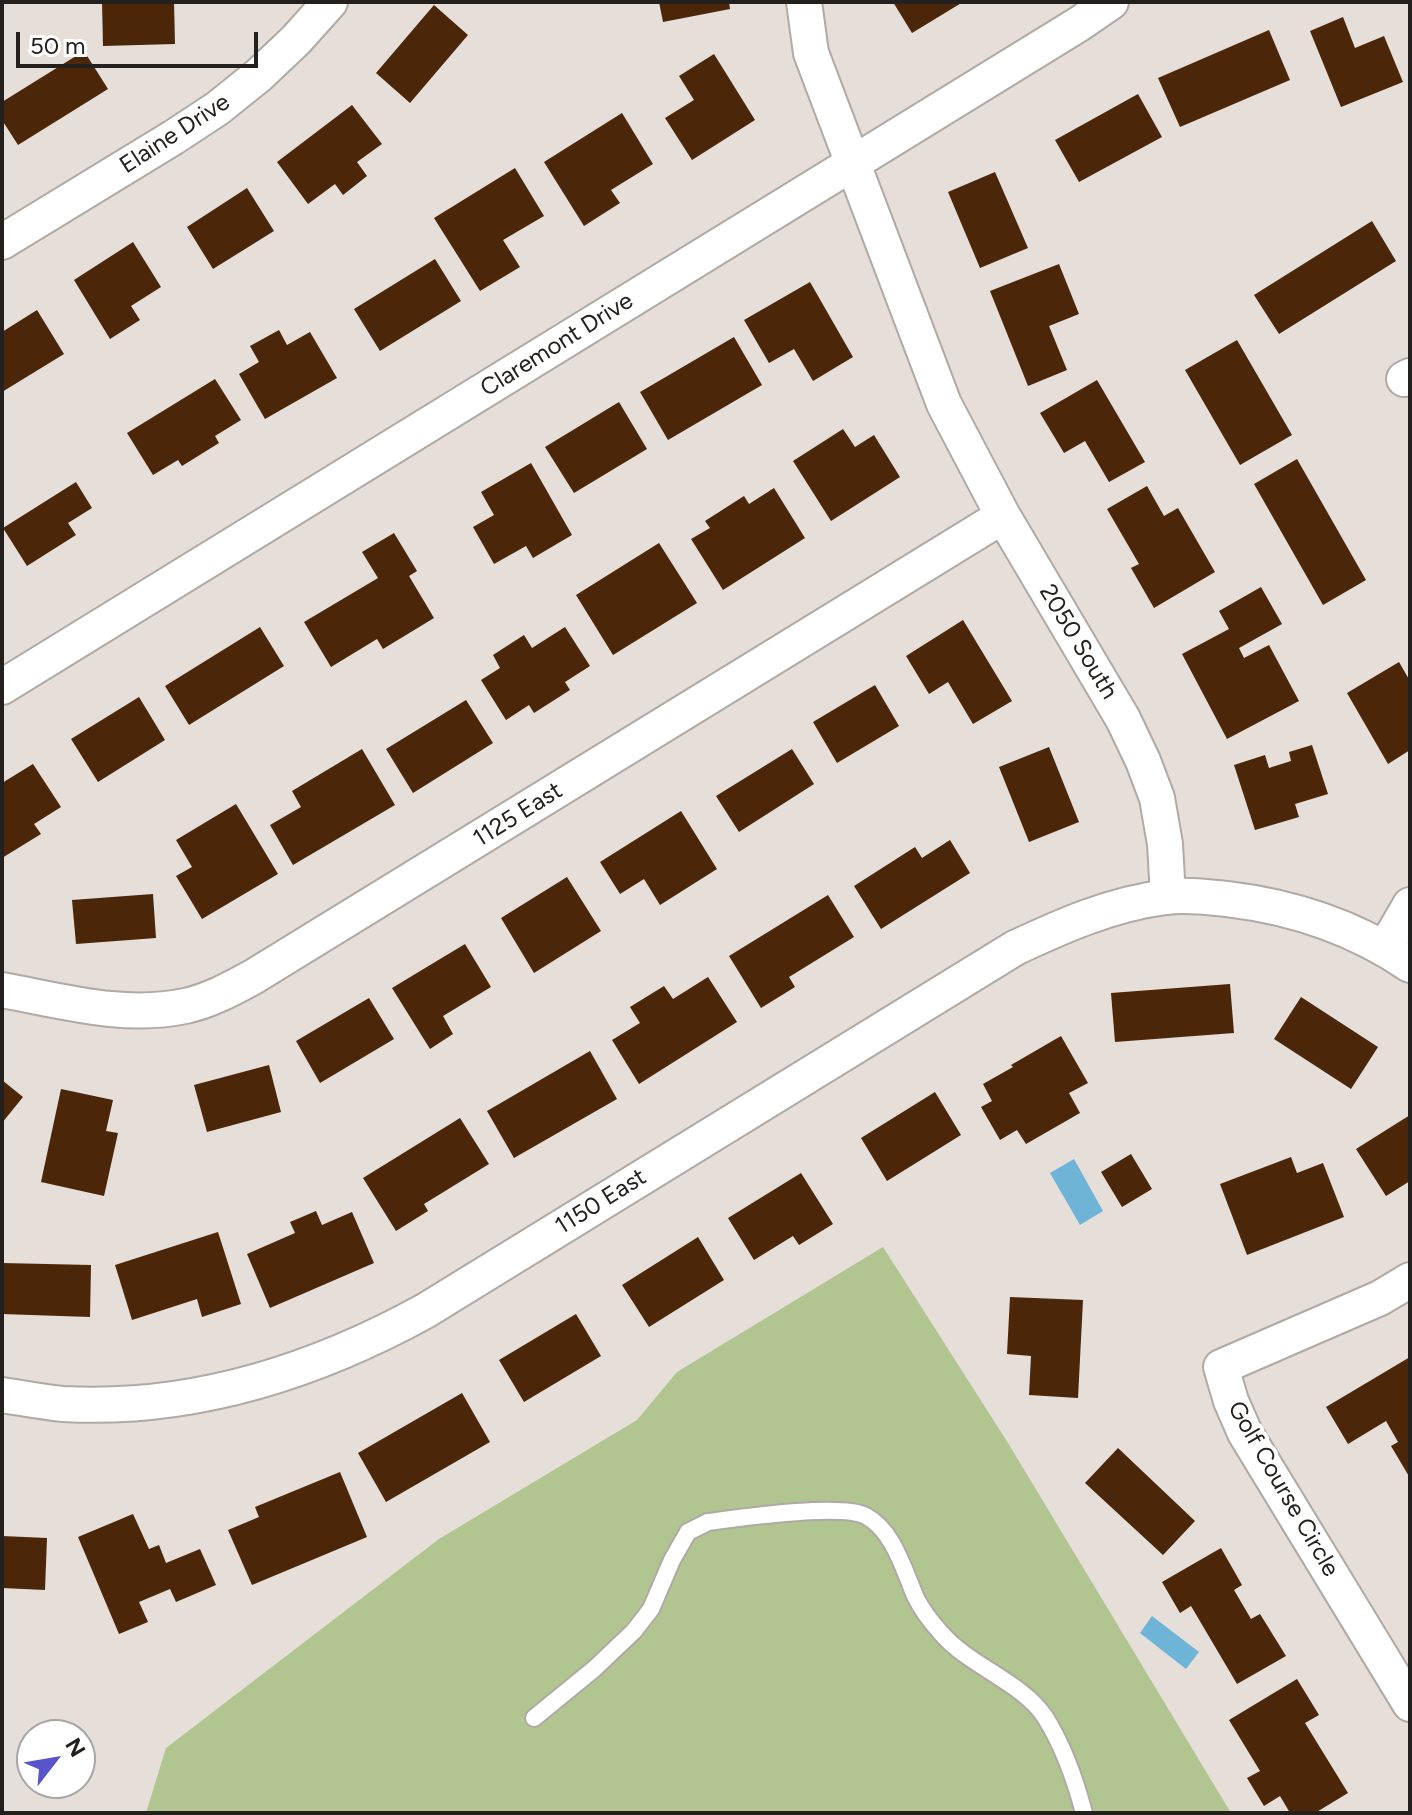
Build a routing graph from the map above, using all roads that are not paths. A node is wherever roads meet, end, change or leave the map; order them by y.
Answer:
1 (330, 2) edge
2 (804, 2) edge
3 (1111, 2) edge
4 (852, 164) junction
5 (2, 242) edge
6 (1003, 516) junction
7 (2, 687) edge
8 (1168, 897) junction
9 (1410, 905) edge
10 (1398, 956) edge
11 (2, 990) edge
12 (1410, 1280) edge
13 (2, 1395) edge
14 (1410, 1704) edge
15 (534, 1718) dead end
16 (1084, 1813) edge

1 - 5 street, Elaine Drive
2 - 4 street, 2050 South
3 - 4 street, Claremont Drive
4 - 6 street, 2050 South
4 - 7 street, Claremont Drive
6 - 8 street, 2050 South
6 - 11 street, 1125 East
8 - 10 street
8 - 13 street, 1150 East
9 - 10 street
12 - 14 street, Golf Course Circle
15 - 16 lane

